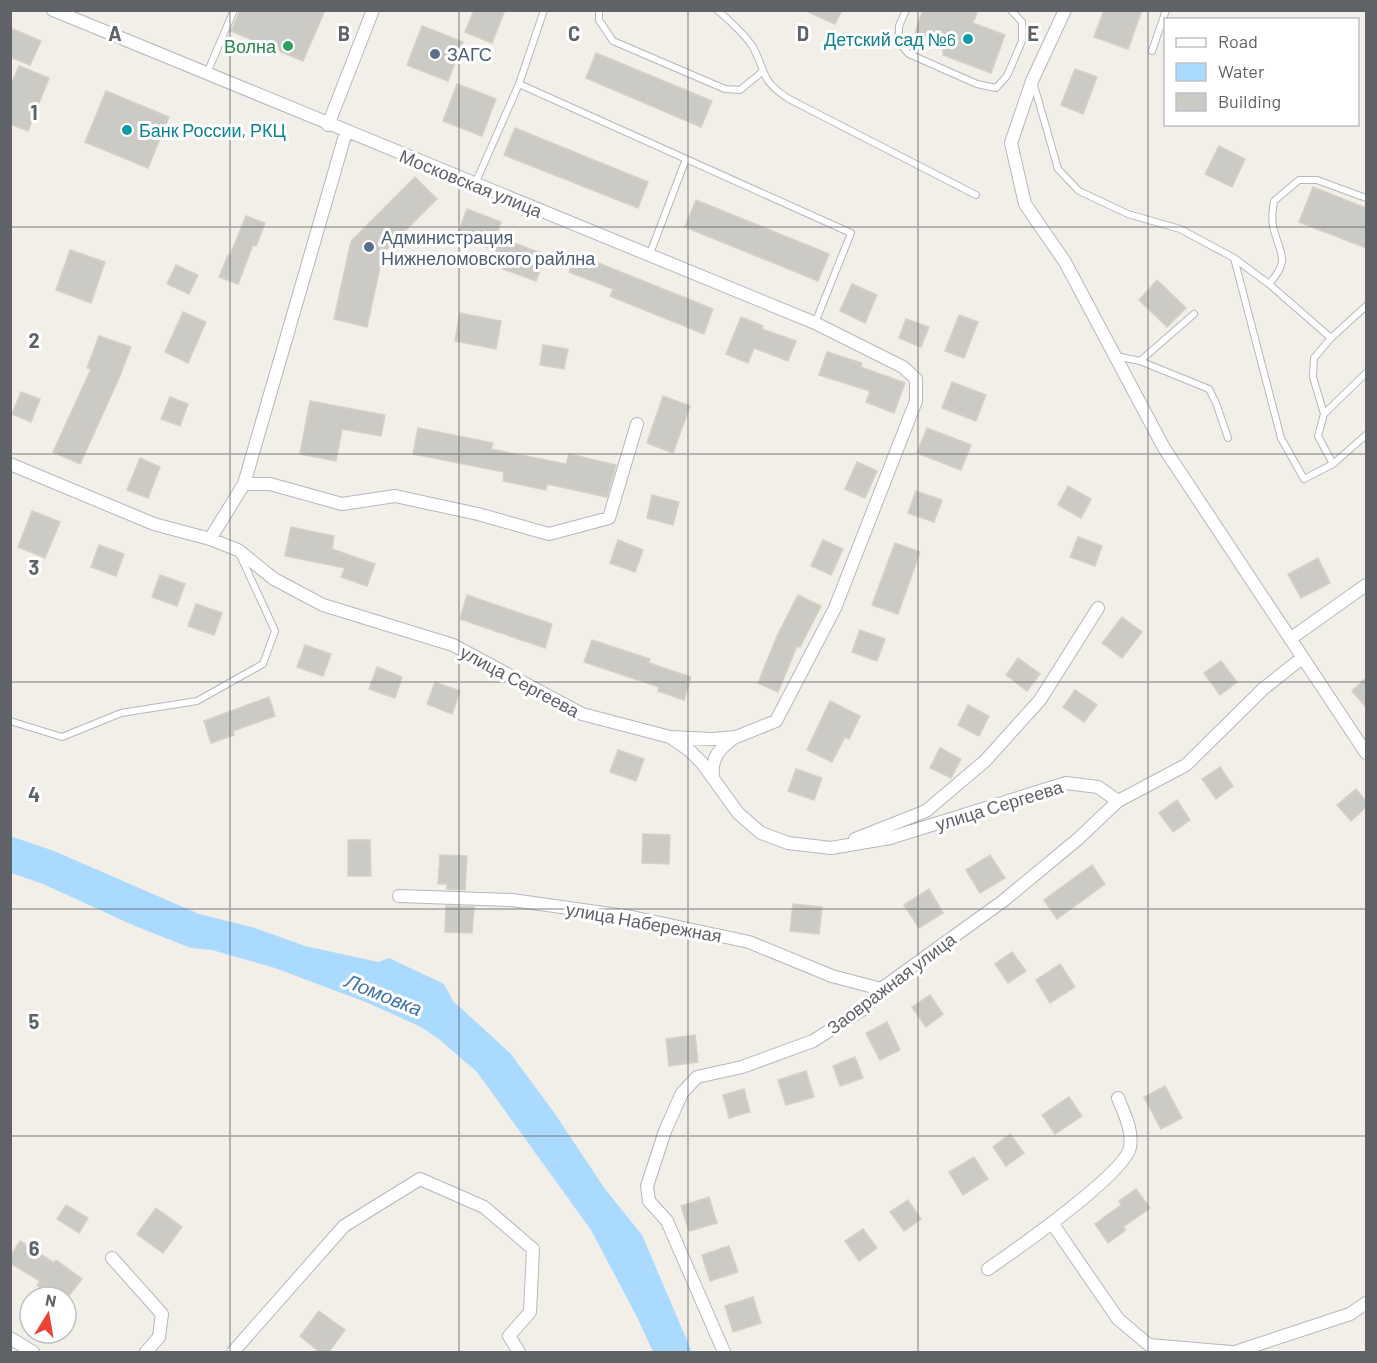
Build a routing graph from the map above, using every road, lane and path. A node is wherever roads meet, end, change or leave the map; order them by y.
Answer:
1 (53, 10) edge
2 (234, 10) edge
3 (374, 10) edge
4 (544, 10) edge
5 (599, 10) edge
6 (717, 10) edge
7 (906, 10) edge
8 (1011, 10) edge
9 (1065, 10) edge
10 (1166, 10) edge
11 (1152, 51) dead end
12 (762, 72) junction
13 (207, 73) junction
14 (1032, 81) junction
15 (519, 84) junction
16 (328, 125) junction
17 (345, 132) junction
18 (686, 159) junction
19 (475, 184) junction
20 (976, 195) dead end
21 (1366, 198) edge
22 (649, 256) junction
23 (1234, 258) junction
24 (1269, 284) junction
25 (1366, 306) edge
26 (1194, 314) dead end
27 (816, 323) junction
28 (1331, 338) junction
29 (1115, 356) junction
30 (1140, 361) junction
31 (1366, 373) edge
32 (1324, 414) junction
33 (637, 424) dead end
34 (1366, 435) edge
35 (1228, 438) dead end
36 (10, 464) edge
37 (1333, 464) junction
38 (244, 484) junction
39 (210, 540) junction
40 (238, 550) junction
41 (1366, 585) edge
42 (1098, 608) dead end
43 (1290, 639) junction
44 (1302, 658) junction
45 (10, 721) edge
46 (736, 736) junction
47 (670, 737) junction
48 (1366, 753) edge
49 (713, 777) junction
50 (1118, 801) junction
51 (831, 848) junction
52 (399, 896) dead end
53 (881, 989) junction
54 (1118, 1098) dead end
55 (1052, 1223) junction
56 (112, 1258) dead end
57 (988, 1269) dead end
58 (1366, 1303) edge
59 (10, 1338) edge
60 (33, 1353) edge
61 (147, 1353) edge
62 (233, 1353) edge
63 (519, 1353) edge
64 (724, 1353) edge
65 (1233, 1353) edge

1 - 13 street, Московская улица
2 - 13 lane
3 - 16 street
4 - 15 lane
5 - 12 lane
6 - 12 lane
7 - 8 lane
9 - 14 street
10 - 11 lane
12 - 20 lane
13 - 16 street, Московская улица
14 - 23 lane
14 - 29 street
15 - 18 lane
15 - 19 lane
16 - 17 street, Московская улица
17 - 19 street, Московская улица
17 - 38 street
18 - 22 lane
18 - 27 lane
19 - 22 street, Московская улица
21 - 24 lane
22 - 27 street, Московская улица
23 - 24 lane
23 - 37 lane
24 - 28 lane
25 - 28 lane
26 - 30 lane
27 - 46 street, Московская улица
28 - 32 lane
29 - 30 lane
29 - 43 street
30 - 35 lane
31 - 32 lane
32 - 37 lane
33 - 38 street
34 - 37 lane
36 - 39 street, улица Сергеева
38 - 39 street
39 - 40 street, улица Сергеева
40 - 45 lane
40 - 47 street, улица Сергеева
41 - 43 street
42 - 51 street
43 - 44 street
44 - 48 street
44 - 50 street, Заовражная улица
46 - 47 street
46 - 49 street
47 - 49 street, улица Сергеева
49 - 51 street, улица Сергеева
50 - 51 street, улица Сергеева
50 - 53 street, Заовражная улица
52 - 53 street, улица Набережная
53 - 64 street, Заовражная улица
54 - 55 street
55 - 57 street
55 - 65 street
56 - 61 street
58 - 65 street
59 - 60 street
62 - 63 street

